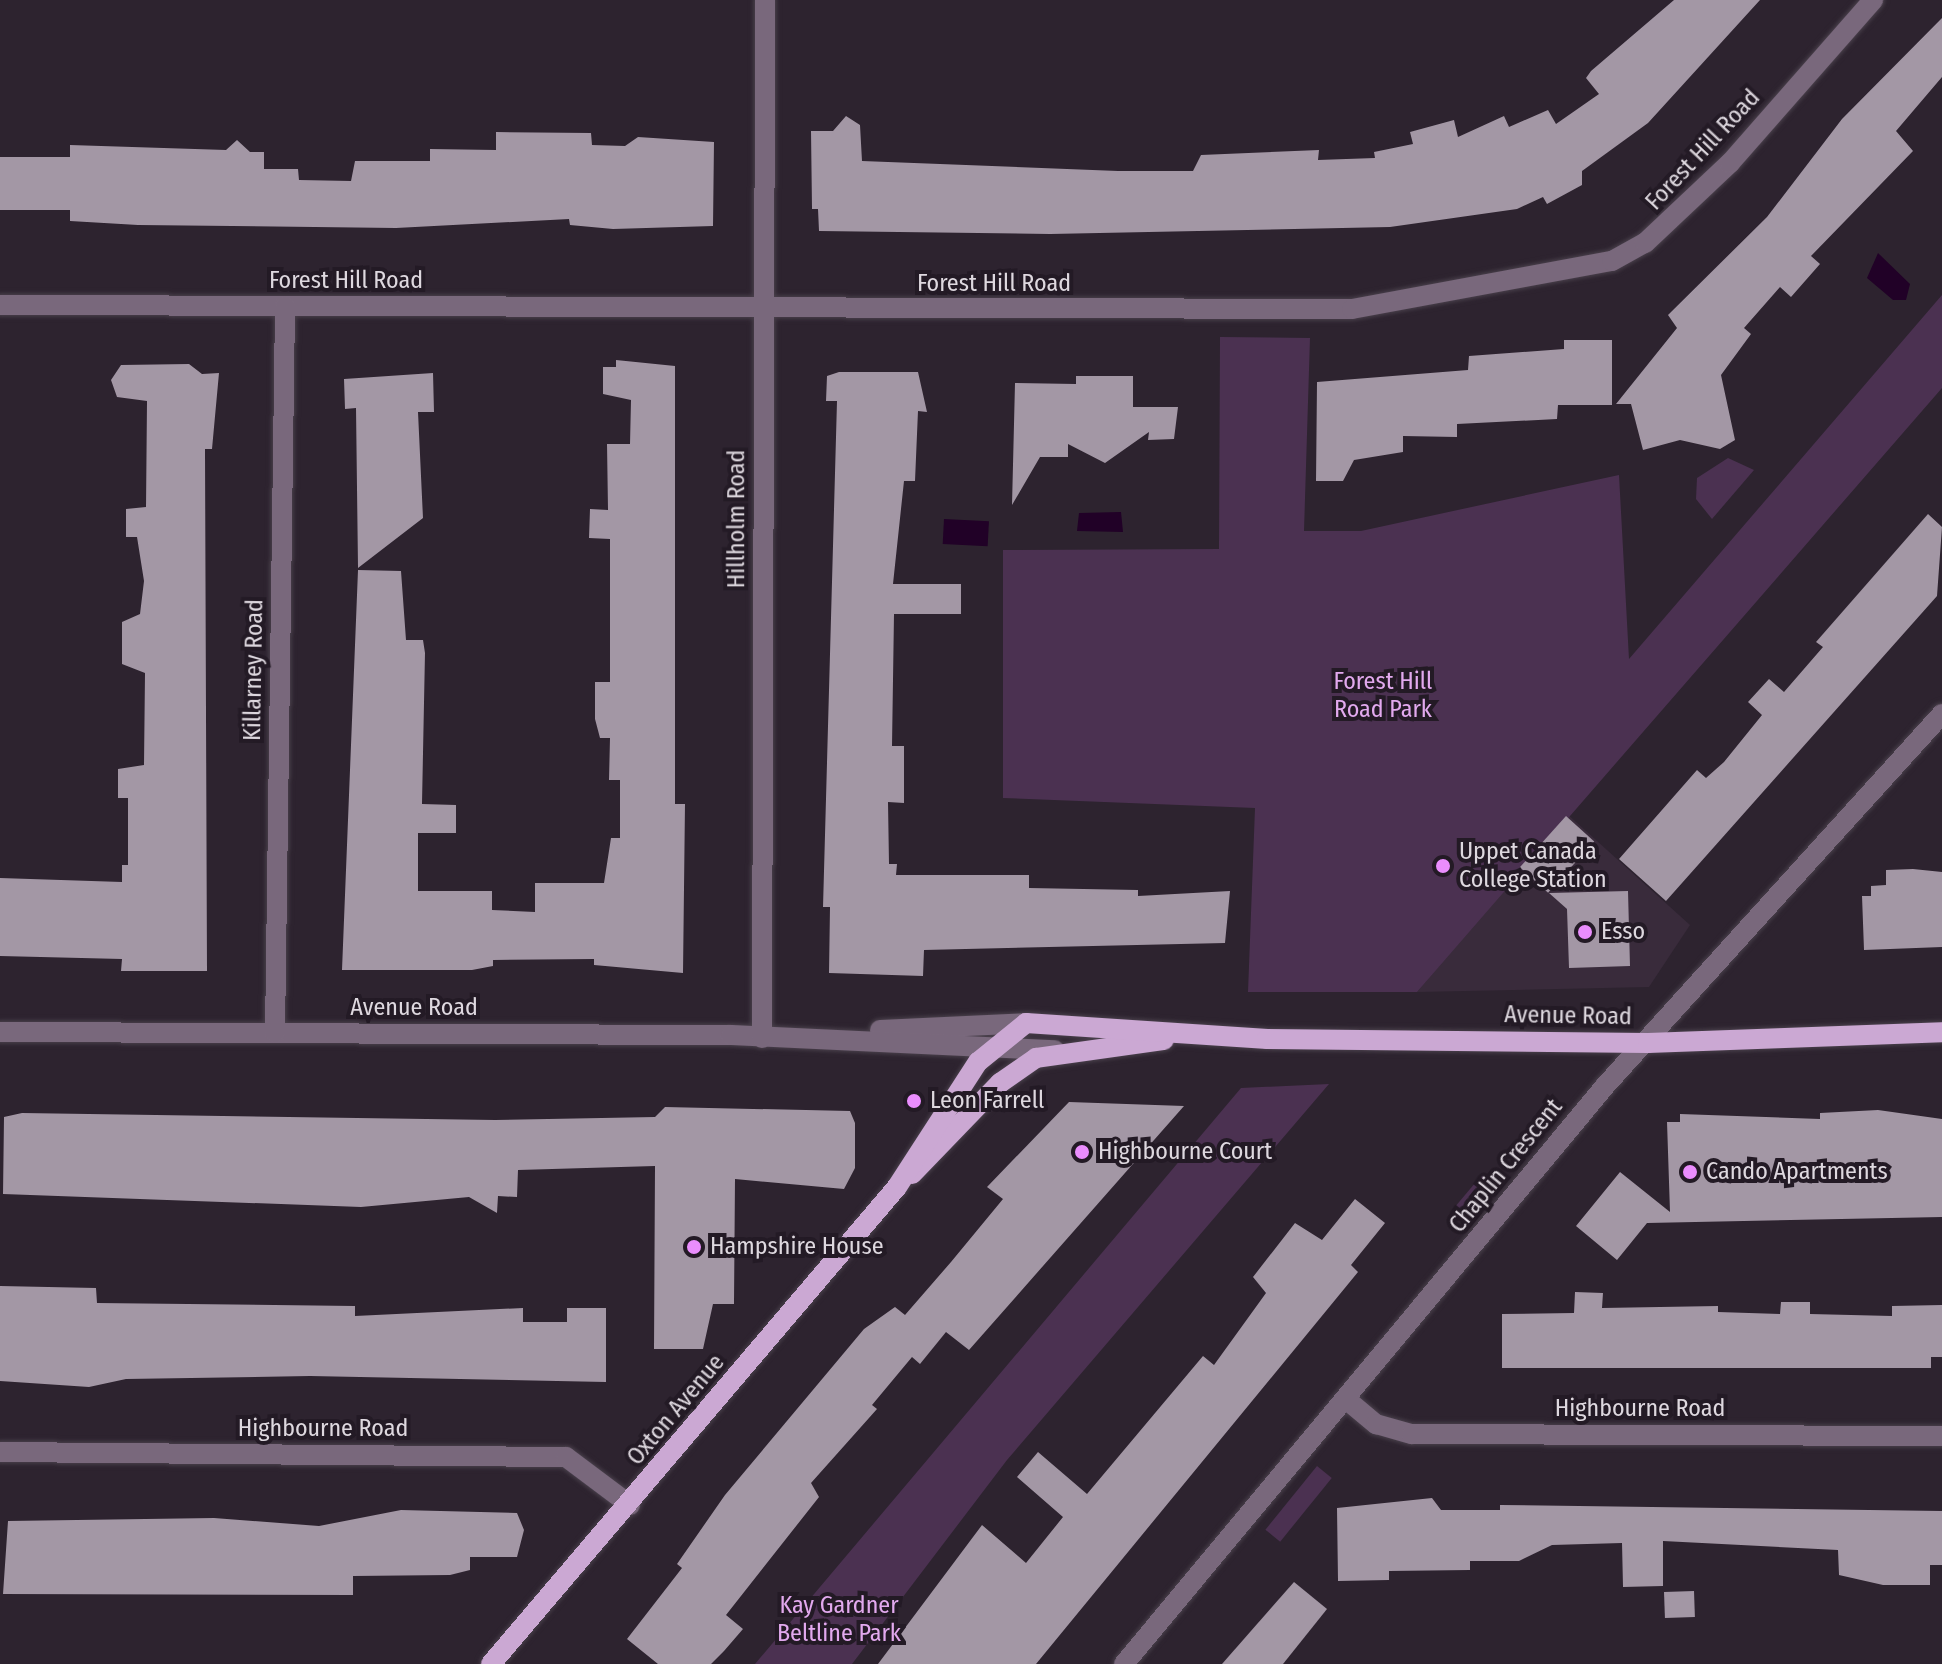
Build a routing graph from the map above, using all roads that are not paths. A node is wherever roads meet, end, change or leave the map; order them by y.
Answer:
1 (765, 0) edge
2 (1873, 0) edge
3 (0, 305) edge
4 (285, 306) junction
5 (763, 309) junction
6 (1942, 714) edge
7 (1026, 1023) junction
8 (0, 1032) edge
9 (1942, 1032) edge
10 (275, 1033) junction
11 (1193, 1036) junction
12 (828, 1037) junction
13 (762, 1038) junction
14 (1648, 1043) junction
15 (991, 1048) junction
16 (1081, 1050) junction
17 (897, 1187) junction
18 (1347, 1400) junction
19 (1942, 1436) edge
20 (0, 1452) edge
21 (630, 1505) junction
22 (491, 1664) edge
23 (1124, 1664) edge

1 - 5 street, Hillholm Road
2 - 5 street, Forest Hill Road
3 - 4 street, Forest Hill Road
4 - 5 street, Forest Hill Road
4 - 10 street, Killarney Road
5 - 13 street, Hillholm Road
6 - 14 street, Chaplin Crescent
7 - 11 main road, Avenue Road
7 - 12 street, Avenue Road
7 - 15 main road, Oxton Avenue
8 - 10 street, Avenue Road
9 - 14 main road, Avenue Road
10 - 13 street, Avenue Road
11 - 14 main road, Avenue Road
11 - 16 main road, Avenue Road
12 - 13 street, Avenue Road
12 - 15 street, Avenue Road
14 - 18 street, Chaplin Crescent
15 - 16 street, Avenue Road
15 - 17 main road, Oxton Avenue
16 - 17 main road, Oxton Avenue
17 - 21 main road, Oxton Avenue
18 - 19 street, Highbourne Road
18 - 23 street, Chaplin Crescent
20 - 21 street, Highbourne Road
21 - 22 main road, Oxton Avenue

